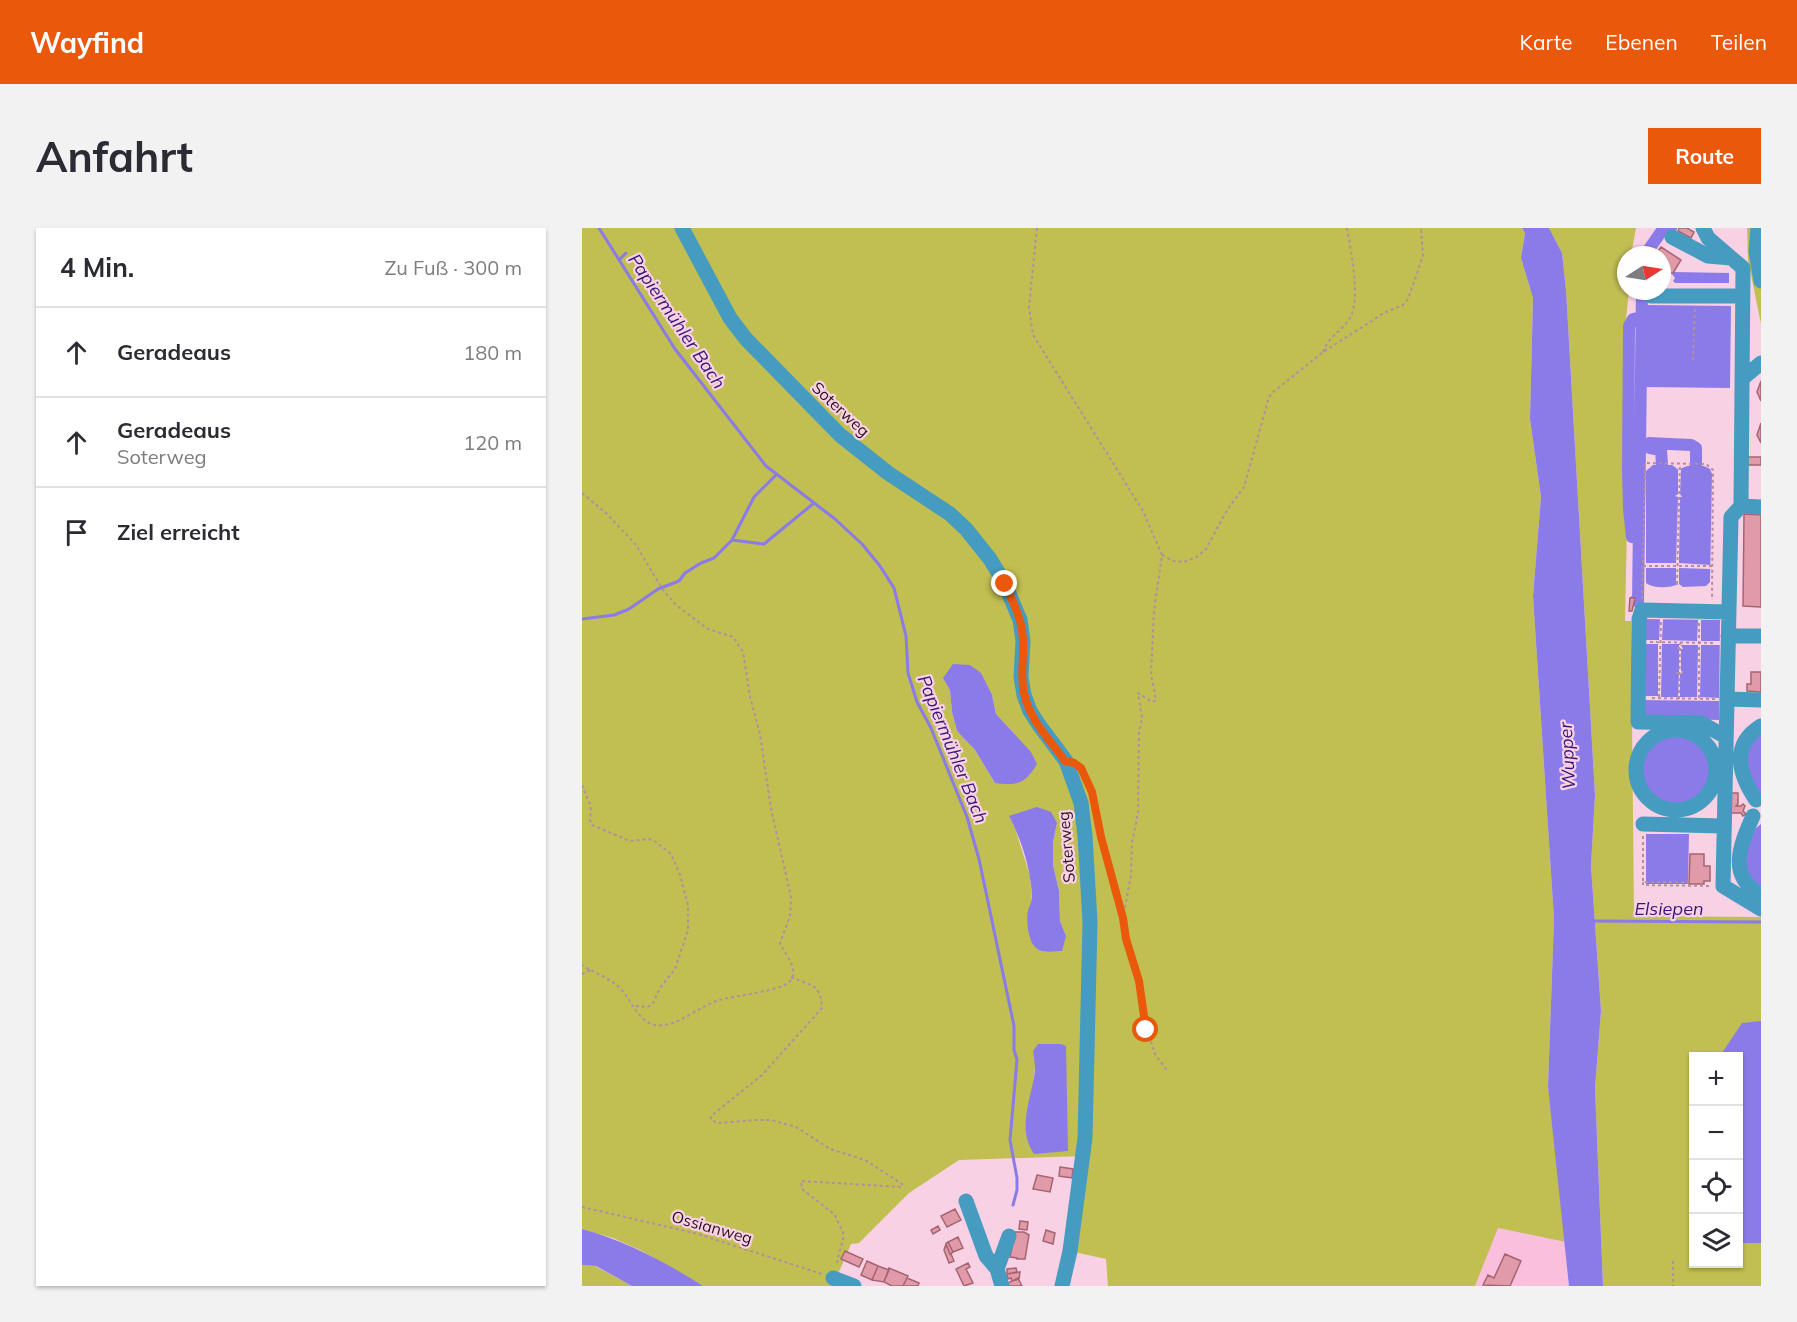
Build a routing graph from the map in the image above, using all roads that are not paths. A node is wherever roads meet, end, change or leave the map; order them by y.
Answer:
1 (682, 228) edge
2 (1703, 228) edge
3 (1758, 228) edge
4 (1672, 237) dead end
5 (1731, 258) junction
6 (1761, 281) edge
7 (1671, 296) edge
8 (1743, 296) junction
9 (1761, 363) edge
10 (1743, 378) junction
11 (1741, 506) junction
12 (1761, 507) edge
13 (1729, 612) junction
14 (1761, 636) edge
15 (1724, 639) junction
16 (1723, 699) junction
17 (1761, 700) edge
18 (1761, 726) edge
19 (1726, 737) junction
20 (1696, 806) junction
21 (1758, 808) edge
22 (1723, 822) junction
23 (1643, 824) road end
24 (1761, 895) edge
25 (1761, 909) edge
26 (966, 1202) dead end
27 (1009, 1236) dead end
28 (997, 1269) junction
29 (833, 1278) road end
30 (854, 1286) edge
31 (1002, 1286) edge
32 (1062, 1286) edge

1 - 32 street, Soterweg
2 - 5 street
3 - 6 street
4 - 5 street
5 - 8 street
7 - 8 street
8 - 10 street
9 - 10 street
10 - 11 street
11 - 12 street
11 - 13 street
13 - 15 street
13 - 19 street
14 - 15 street
15 - 16 street
16 - 17 street
16 - 19 street
18 - 21 street
19 - 22 street
20 - 20 street
20 - 22 street
21 - 22 street
21 - 24 street
22 - 23 street
22 - 25 street
26 - 28 street
27 - 28 street
28 - 31 street
29 - 30 street

